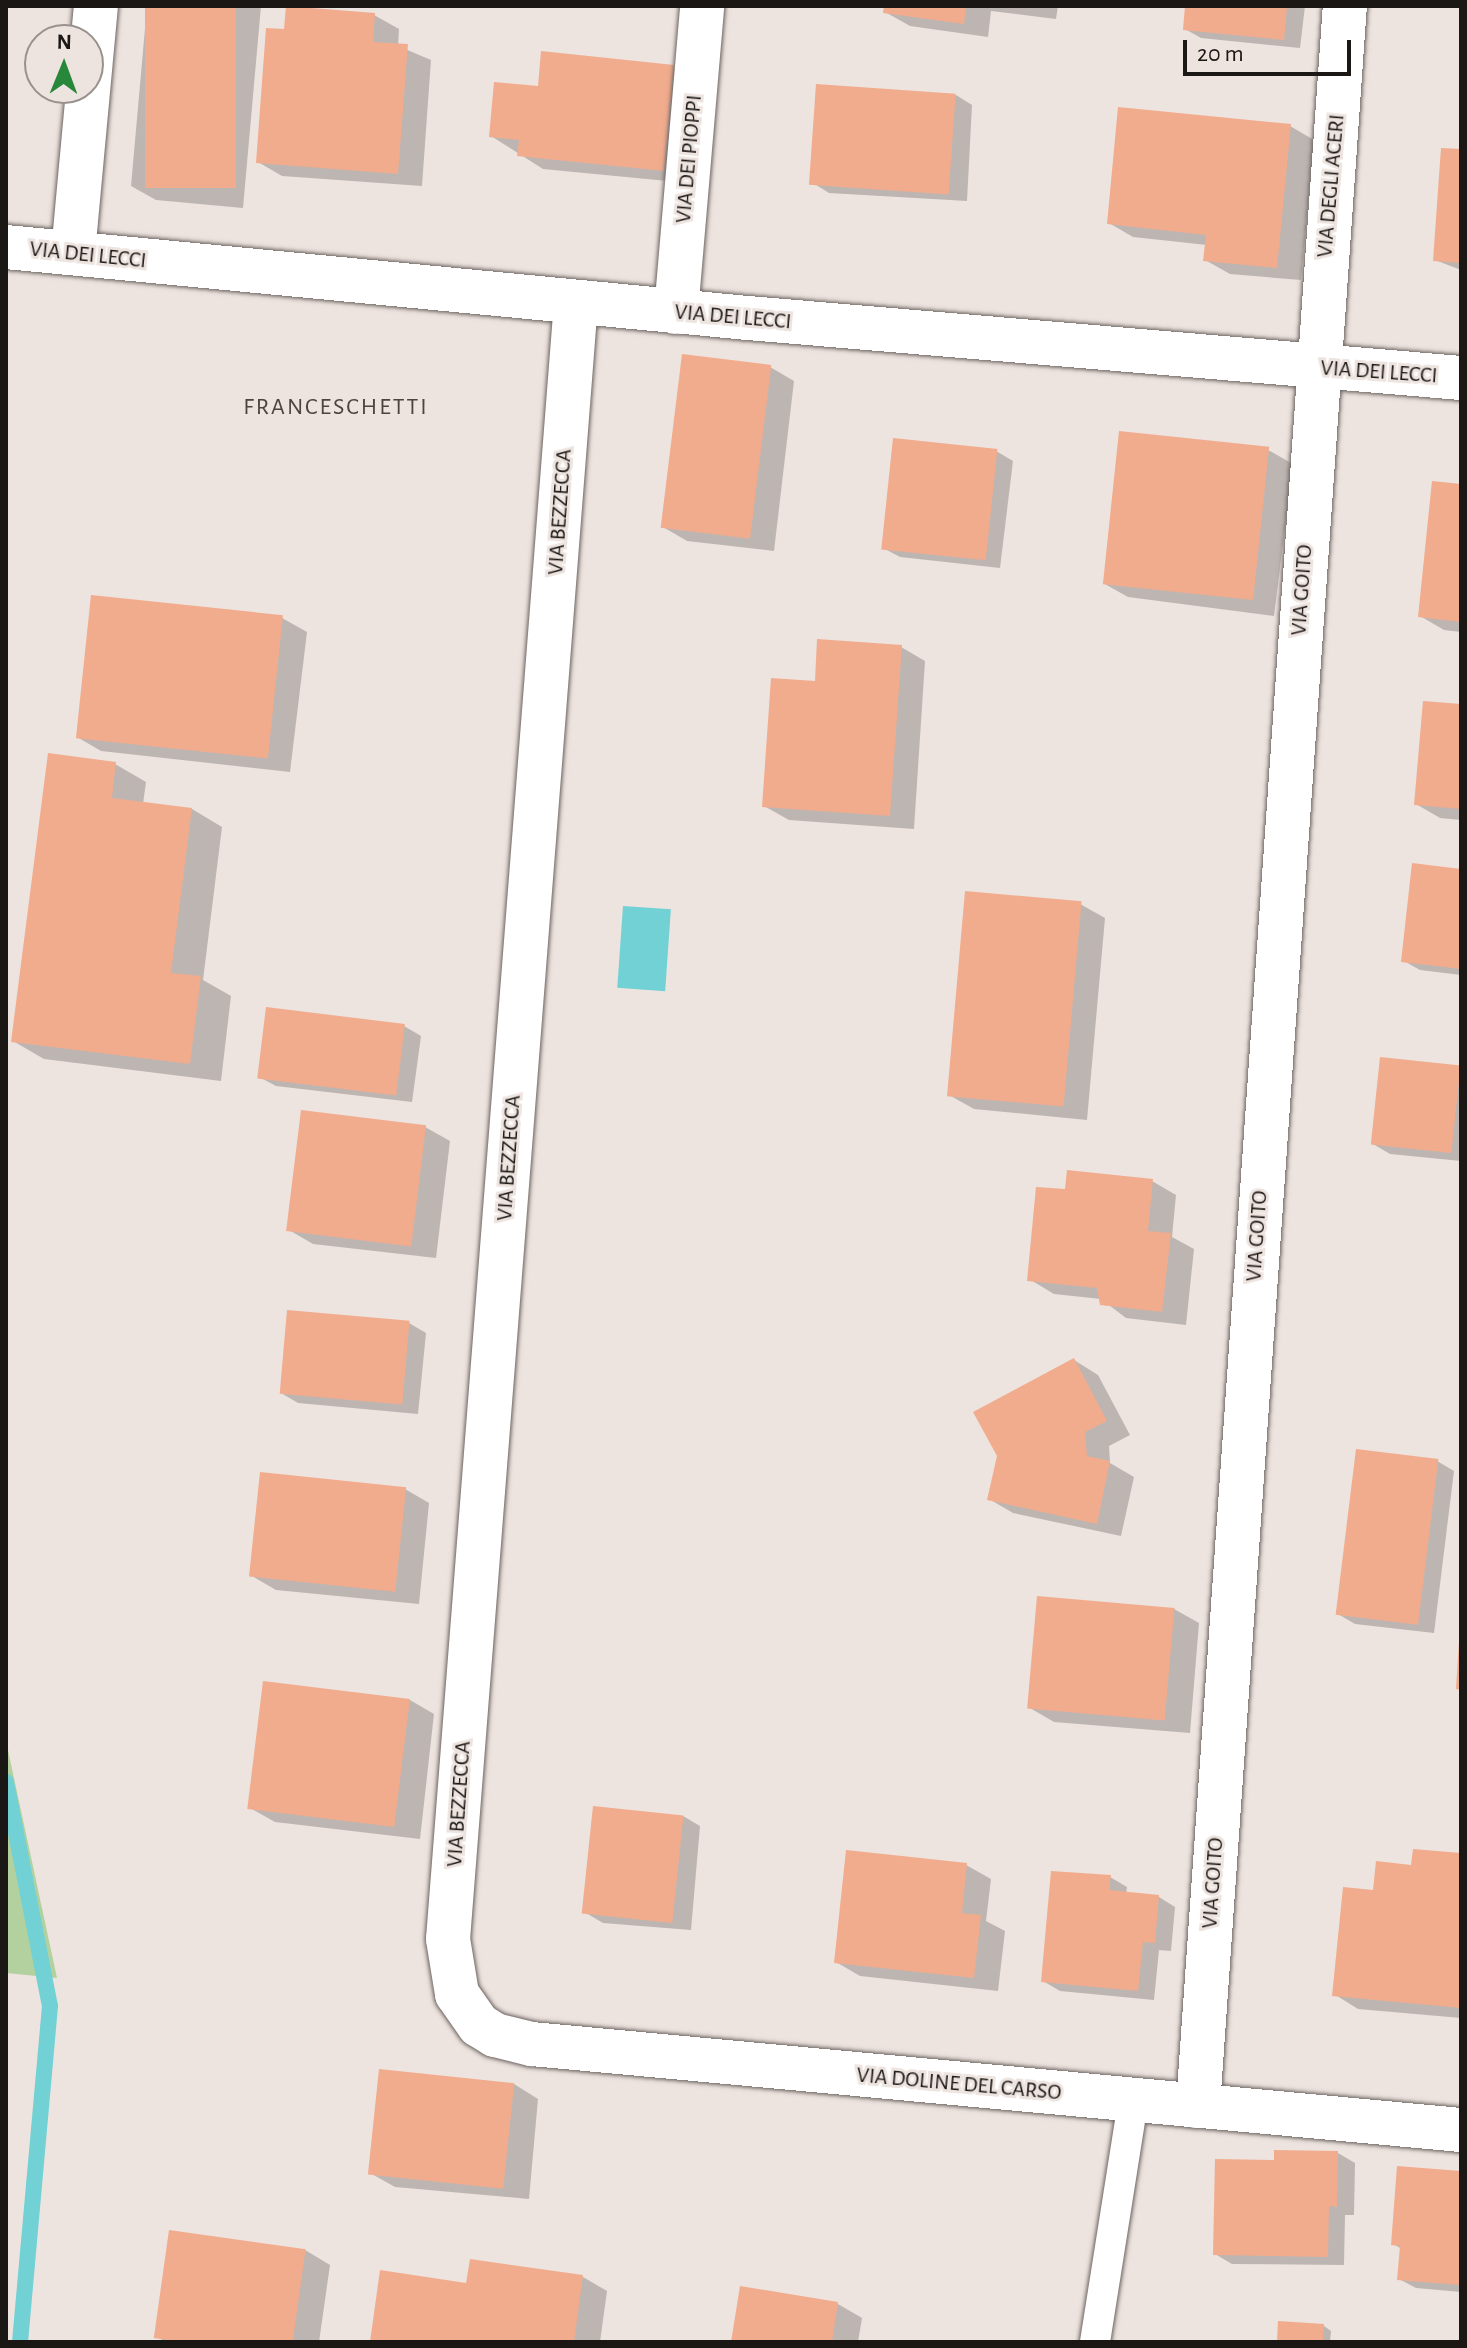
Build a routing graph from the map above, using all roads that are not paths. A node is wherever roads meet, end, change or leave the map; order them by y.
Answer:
1 (96, 6) edge
2 (702, 6) edge
3 (1345, 6) edge
4 (6, 247) edge
5 (73, 253) junction
6 (576, 302) junction
7 (676, 312) junction
8 (1317, 367) junction
9 (1461, 378) edge
10 (467, 2010) joint
11 (1133, 2101) junction
12 (1198, 2106) junction
13 (1461, 2130) edge
14 (1095, 2342) edge

1 - 5 street
2 - 7 street, VIA DEI PIOPPI
3 - 8 street, VIA DEGLI ACERI
4 - 5 street, VIA DEI LECCI
5 - 6 street, VIA DEI LECCI
6 - 7 street, VIA DEI LECCI
6 - 10 street, VIA BEZZECCA
7 - 8 street, VIA DEI LECCI
8 - 9 street, VIA DEI LECCI
8 - 12 street, VIA GOITO
10 - 11 street, VIA DOLINE DEL CARSO
11 - 12 street, VIA DOLINE DEL CARSO
11 - 14 lane
12 - 13 street, VIA DOLINE DEL CARSO

